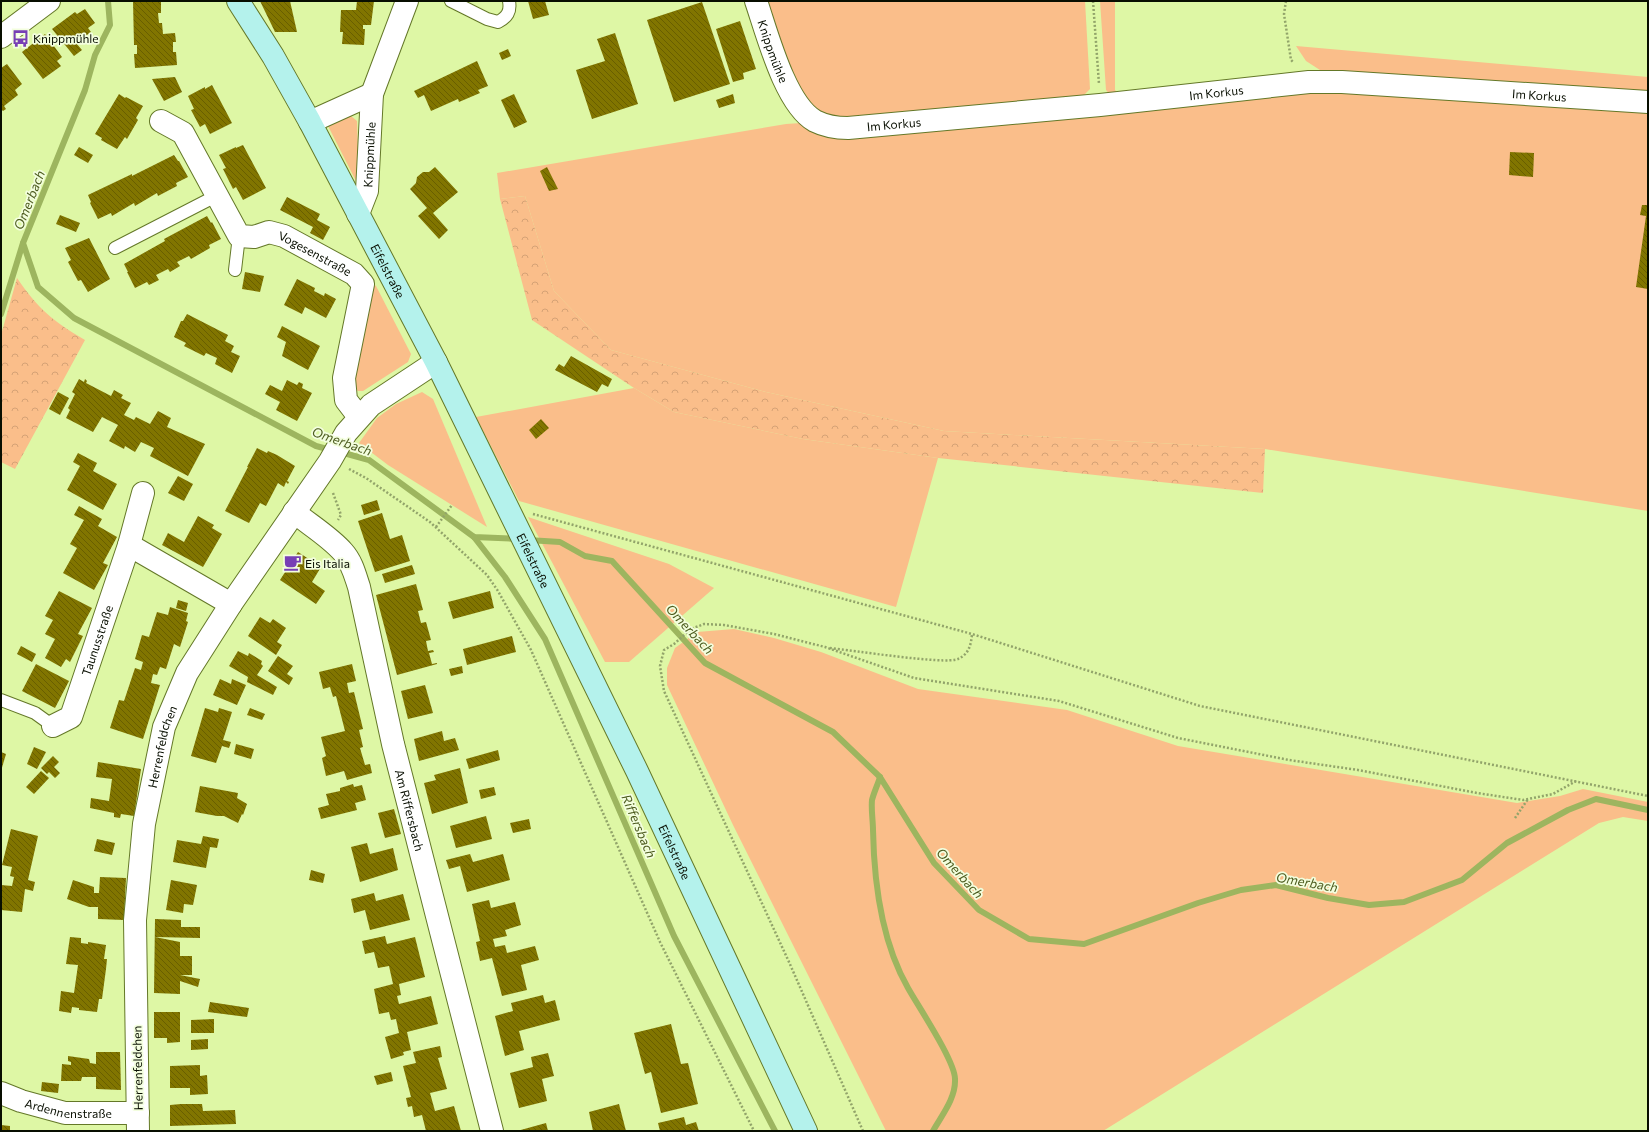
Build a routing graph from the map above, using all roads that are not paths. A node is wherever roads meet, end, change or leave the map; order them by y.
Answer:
1 (49, 1) edge
2 (238, 1) edge
3 (407, 1) edge
4 (451, 1) edge
5 (509, 1) edge
6 (756, 1) edge
7 (1, 38) edge
8 (372, 94) junction
9 (795, 99) joint
10 (1648, 102) edge
11 (161, 121) dead end
12 (310, 122) junction
13 (216, 196) junction
14 (358, 214) junction
15 (239, 236) junction
16 (115, 248) dead end
17 (235, 270) dead end
18 (436, 362) junction
19 (353, 425) junction
20 (143, 493) dead end
21 (294, 512) junction
22 (129, 545) junction
23 (231, 604) junction
24 (1, 700) edge
25 (53, 726) joint
26 (1, 1093) edge
27 (138, 1122) edge
28 (492, 1131) edge
29 (806, 1131) edge

1 - 7 street
2 - 12 main road, Eifelstraße
3 - 8 street, Knippmühle
4 - 5 lane
6 - 9 street, Knippmühle
8 - 12 street
8 - 14 street, Knippmühle
9 - 10 street, Im Korkus
11 - 13 street
12 - 14 main road, Eifelstraße
13 - 15 street
13 - 16 lane
14 - 18 main road, Eifelstraße
15 - 17 lane
15 - 19 street, Vogesenstraße
18 - 19 street, Herrenfeldchen
18 - 29 main road, Eifelstraße
19 - 21 street, Herrenfeldchen
20 - 22 street, Taunusstraße
21 - 23 street, Herrenfeldchen
21 - 28 street, Am Riffersbach
22 - 23 street
22 - 25 street, Taunusstraße
23 - 27 street, Herrenfeldchen
24 - 25 lane
26 - 27 street, Ardennenstraße

